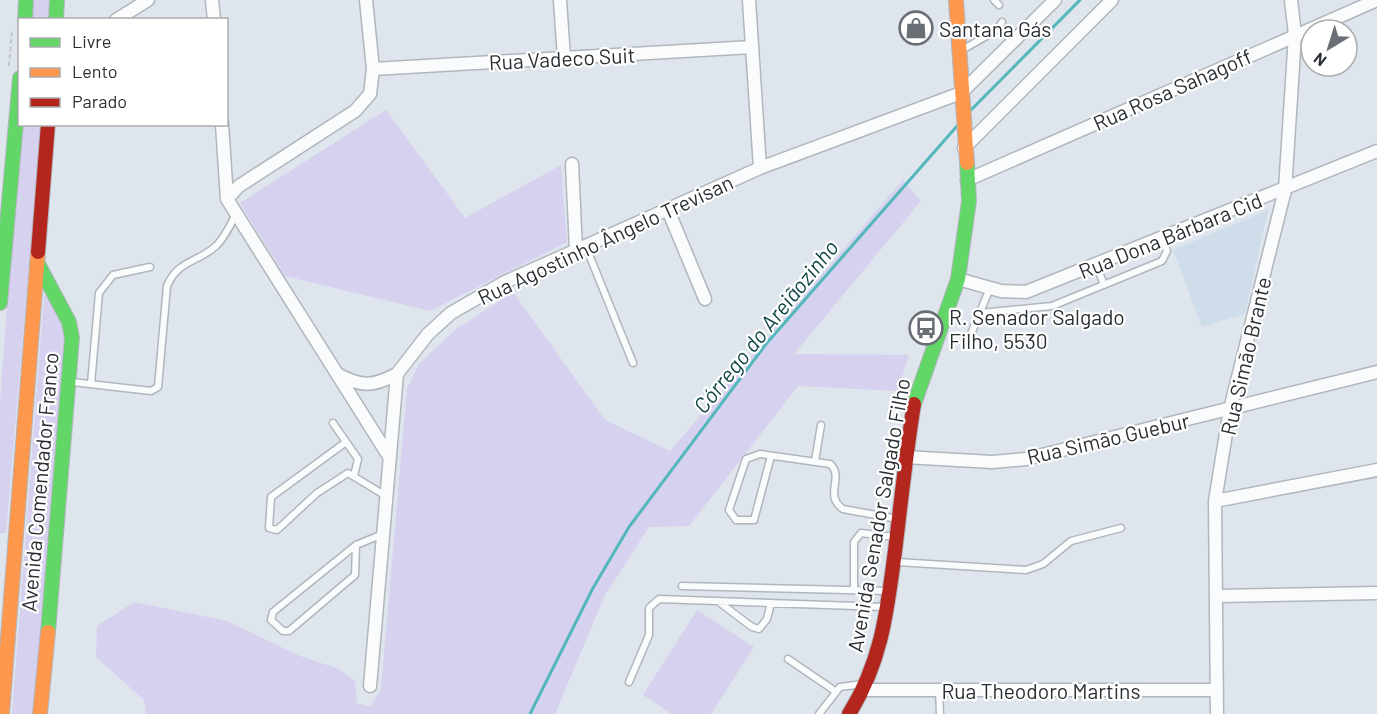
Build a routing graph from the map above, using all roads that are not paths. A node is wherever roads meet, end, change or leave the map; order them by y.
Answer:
1 (26, 0) edge
2 (57, 0) edge
3 (148, 0) edge
4 (212, 0) edge
5 (366, 0) edge
6 (560, 0) edge
7 (749, 0) edge
8 (956, 0) edge
9 (1055, 0) edge
10 (1112, 0) edge
11 (1291, 0) edge
12 (1377, 0) edge
13 (25, 18) edge
14 (56, 18) edge
15 (119, 18) edge
16 (214, 18) edge
17 (1002, 21) dead end
18 (1295, 35) junction
19 (752, 47) junction
20 (959, 52) junction
21 (564, 58) junction
22 (373, 69) junction
23 (961, 93) junction
24 (18, 100) edge
25 (48, 126) edge
26 (222, 126) edge
27 (964, 148) junction
28 (1377, 151) edge
29 (572, 164) dead end
30 (760, 168) junction
31 (967, 180) junction
32 (1285, 190) junction
33 (227, 199) junction
34 (668, 210) junction
35 (236, 213) junction
36 (1163, 238) junction
37 (581, 248) junction
38 (37, 262) junction
39 (1096, 264) junction
40 (150, 267) dead end
41 (958, 279) junction
42 (1104, 285) junction
43 (991, 288) junction
44 (705, 299) dead end
45 (0, 303) edge
46 (981, 313) junction
47 (971, 334) dead end
48 (633, 363) dead end
49 (1377, 372) edge
50 (337, 373) junction
51 (397, 374) junction
52 (69, 382) junction
53 (91, 384) junction
54 (1230, 409) junction
55 (333, 423) dead end
56 (821, 425) dead end
57 (346, 442) junction
58 (771, 456) junction
59 (905, 457) junction
60 (390, 458) junction
61 (815, 461) junction
62 (1377, 470) edge
63 (354, 476) junction
64 (386, 496) junction
65 (1215, 501) junction
66 (898, 519) junction
67 (1121, 528) dead end
68 (0, 534) edge
69 (383, 534) junction
70 (896, 537) junction
71 (356, 545) junction
72 (15, 551) junction
73 (893, 562) junction
74 (682, 586) dead end
75 (854, 590) junction
76 (890, 591) junction
77 (1377, 594) edge
78 (1217, 596) junction
79 (719, 602) junction
80 (771, 603) junction
81 (888, 607) junction
82 (788, 659) dead end
83 (629, 682) dead end
84 (370, 686) dead end
85 (866, 687) junction
86 (939, 690) junction
87 (1217, 690) junction
88 (835, 691) junction
89 (3, 714) edge
90 (40, 714) edge
91 (819, 714) edge
92 (849, 714) edge
93 (940, 714) edge
94 (1217, 714) edge

1 - 13 main road
2 - 14 main road
3 - 15 street
4 - 16 street
5 - 22 street
6 - 21 street
7 - 19 street
8 - 20 main road, Avenida Senador Salgado Filho
9 - 23 street
10 - 27 street
11 - 18 street, Rua Simão Brante
12 - 18 street, Rua Rosa Sahagoff
17 - 20 lane
18 - 31 street, Rua Rosa Sahagoff
18 - 32 street, Rua Simão Brante
19 - 21 street, Rua Vadeco Suit
19 - 30 street
20 - 23 main road, Avenida Senador Salgado Filho
21 - 22 street, Rua Vadeco Suit
22 - 33 street
23 - 27 main road, Avenida Senador Salgado Filho
23 - 30 street, Rua Agostinho Ângelo Trevisan
24 - 45 main road
25 - 38 main road, Avenida Comendador Franco
26 - 33 street
27 - 31 main road, Avenida Senador Salgado Filho
28 - 32 street, Rua Dona Bárbara Cid
29 - 37 street
30 - 34 street, Rua Agostinho Ângelo Trevisan
31 - 41 main road, Avenida Senador Salgado Filho
32 - 36 street, Rua Dona Bárbara Cid
32 - 54 street, Rua Simão Brante
33 - 35 street
34 - 37 street, Rua Agostinho Ângelo Trevisan
34 - 44 street
35 - 50 street
35 - 53 lane
36 - 39 street, Rua Dona Bárbara Cid
36 - 42 lane
37 - 48 lane
37 - 51 street, Rua Agostinho Ângelo Trevisan
38 - 52 main road, Avenida Comendador Franco
38 - 72 main road, Avenida Comendador Franco
39 - 42 lane
39 - 43 street, Rua Dona Bárbara Cid
40 - 53 lane
41 - 43 street, Rua Dona Bárbara Cid
41 - 59 main road, Avenida Senador Salgado Filho
42 - 46 lane
43 - 46 lane
46 - 47 lane
49 - 54 street, Rua Simão Guebur
50 - 51 street
50 - 60 street
51 - 60 street
52 - 53 lane
52 - 90 main road, Avenida Comendador Franco
54 - 59 street, Rua Simão Guebur
54 - 65 street, Rua Simão Brante
55 - 57 lane
56 - 61 lane
57 - 63 lane
57 - 63 lane
58 - 58 lane
58 - 61 lane
59 - 66 main road, Avenida Senador Salgado Filho
60 - 64 street
61 - 66 lane
62 - 65 street
63 - 64 lane
64 - 69 street
65 - 78 street, Rua Simão Brante
66 - 70 main road, Avenida Senador Salgado Filho
67 - 73 lane
68 - 72 main road
69 - 71 lane
69 - 84 street
70 - 73 main road, Avenida Senador Salgado Filho
70 - 75 lane
71 - 71 lane
72 - 89 main road, Avenida Comendador Franco
73 - 76 main road, Avenida Senador Salgado Filho
74 - 75 lane
75 - 76 lane
76 - 81 main road, Avenida Senador Salgado Filho
77 - 78 street
78 - 87 street, Rua Simão Brante
79 - 80 lane
79 - 80 lane
79 - 83 lane
80 - 81 lane
81 - 85 main road, Avenida Senador Salgado Filho
82 - 88 lane
85 - 86 street, Rua Theodoro Martins
85 - 88 lane
85 - 92 main road, Avenida Senador Salgado Filho
86 - 87 street, Rua Theodoro Martins
86 - 93 lane
87 - 94 street, Rua Simão Brante
88 - 91 lane

